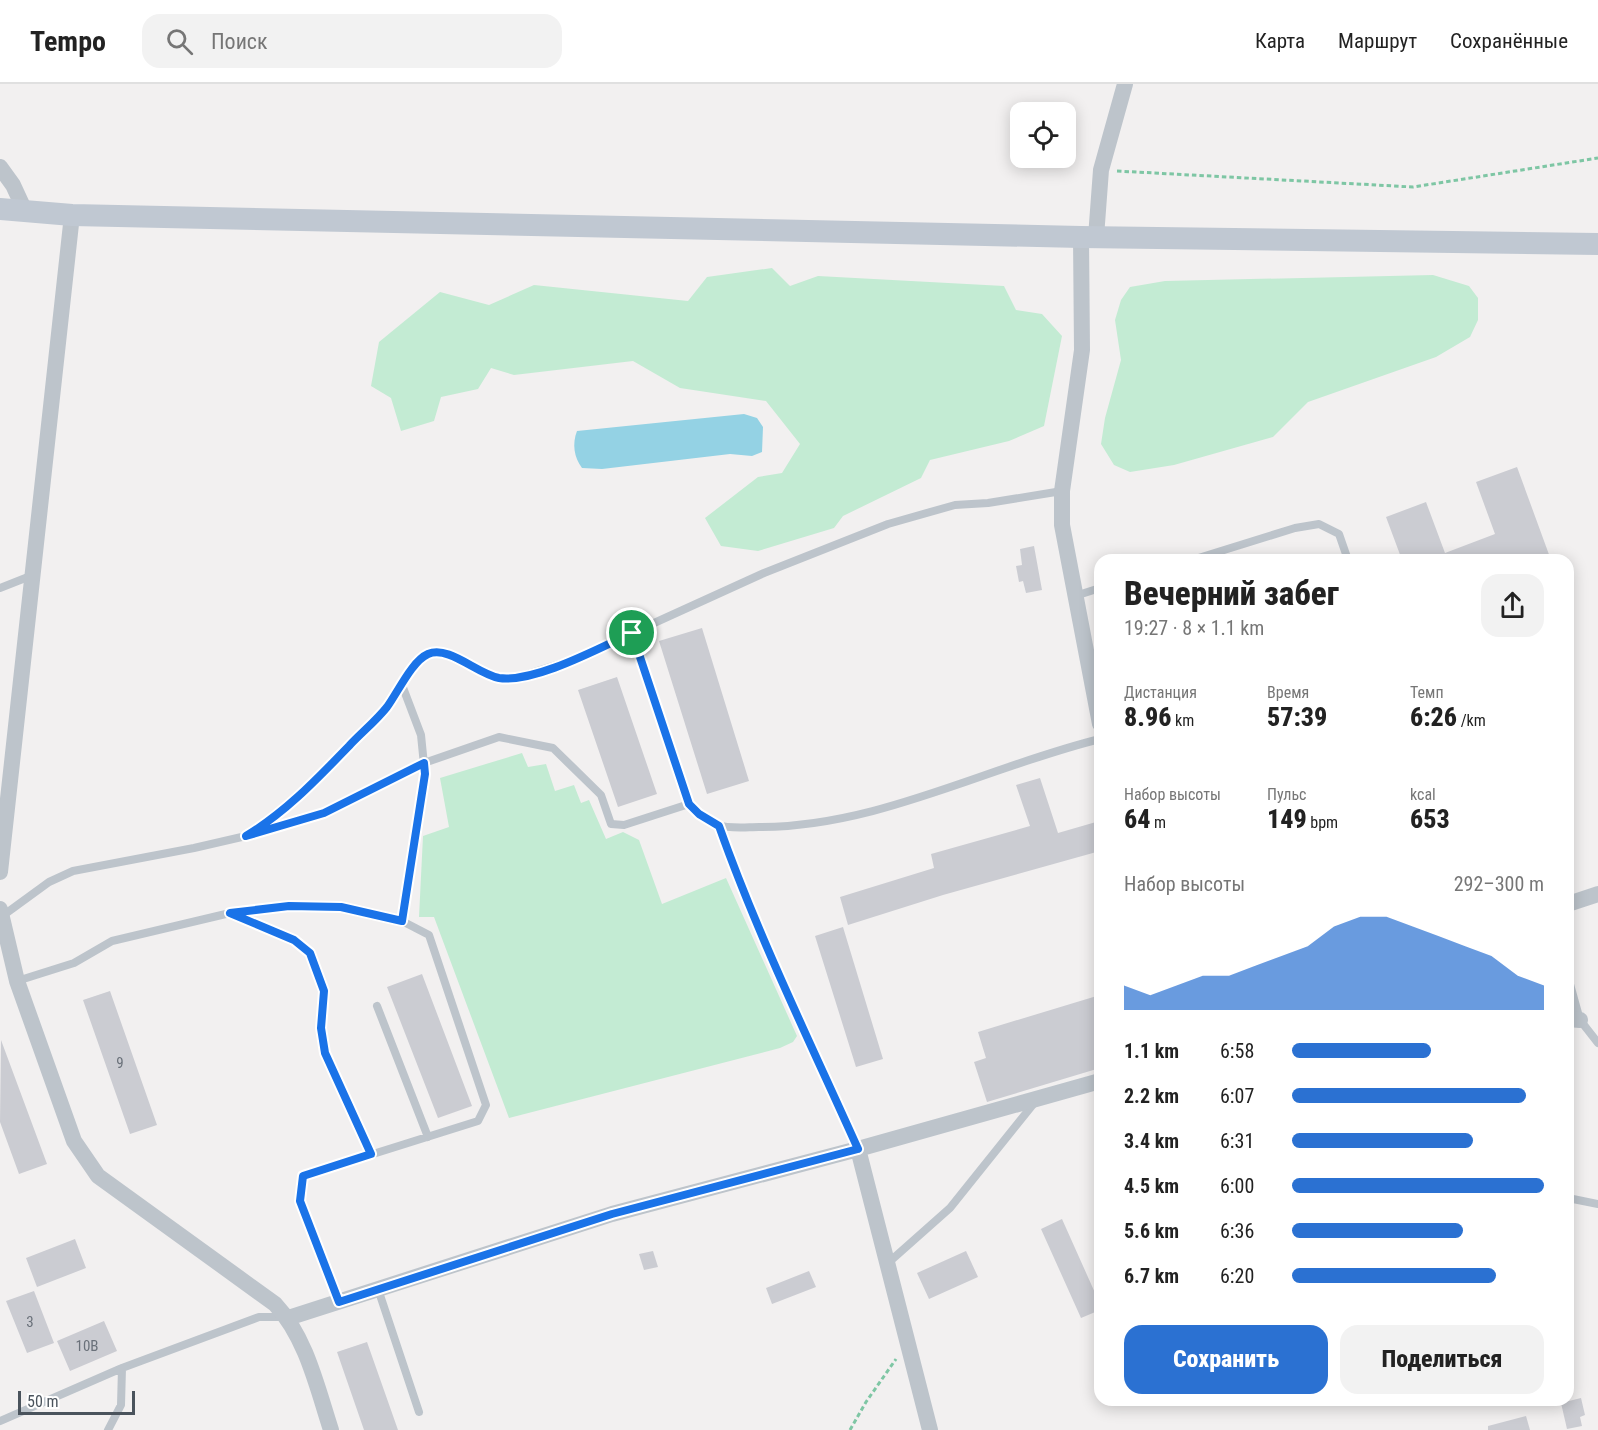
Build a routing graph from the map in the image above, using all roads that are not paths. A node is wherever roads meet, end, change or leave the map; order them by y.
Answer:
1 (1125, 84) edge
2 (0, 167) edge
3 (0, 209) edge
4 (25, 211) junction
5 (72, 215) junction
6 (1089, 237) junction
7 (1598, 244) edge
8 (1062, 491) junction
9 (1211, 554) edge
10 (1346, 554) edge
11 (33, 575) junction
12 (0, 588) edge
13 (1094, 590) edge
14 (1075, 596) junction
15 (632, 633) junction
16 (402, 685) junction
17 (1094, 693) edge
18 (1094, 740) edge
19 (424, 763) junction
20 (689, 804) junction
21 (719, 826) junction
22 (246, 836) junction
23 (0, 872) edge
24 (1598, 894) edge
25 (1574, 902) edge
26 (230, 913) junction
27 (1, 915) edge
28 (402, 921) junction
29 (17, 981) junction
30 (377, 1006) dead end
31 (1574, 1019) edge
32 (1598, 1043) edge
33 (1094, 1084) edge
34 (1038, 1099) junction
35 (428, 1137) junction
36 (858, 1149) junction
37 (371, 1154) junction
38 (1574, 1199) edge
39 (1598, 1204) edge
40 (888, 1263) junction
41 (378, 1289) junction
42 (339, 1302) junction
43 (288, 1318) junction
44 (122, 1368) junction
45 (418, 1412) dead end
46 (0, 1421) edge
47 (108, 1430) edge
48 (331, 1430) edge
49 (930, 1430) edge

1 - 6 street
2 - 4 street
3 - 4 main road
4 - 5 main road
5 - 6 main road
5 - 11 street
6 - 7 main road
6 - 8 street
8 - 14 street
8 - 15 lane
9 - 10 lane
11 - 12 lane
11 - 23 street
13 - 14 lane
14 - 17 street
15 - 16 lane
15 - 20 lane
16 - 19 lane
16 - 22 lane
18 - 21 lane
19 - 20 lane
19 - 22 lane
19 - 28 lane
20 - 21 lane
21 - 36 lane
22 - 27 lane
24 - 25 street
26 - 28 lane
26 - 29 lane
26 - 37 lane
27 - 29 street
28 - 35 lane
29 - 43 street
30 - 35 lane
31 - 32 lane
33 - 34 street
34 - 36 street
34 - 40 lane
35 - 37 lane
36 - 40 street
36 - 41 street
37 - 42 lane
38 - 39 lane
40 - 49 street
41 - 42 street
41 - 45 lane
42 - 43 street
43 - 44 lane
43 - 48 street
44 - 46 lane
44 - 47 lane

